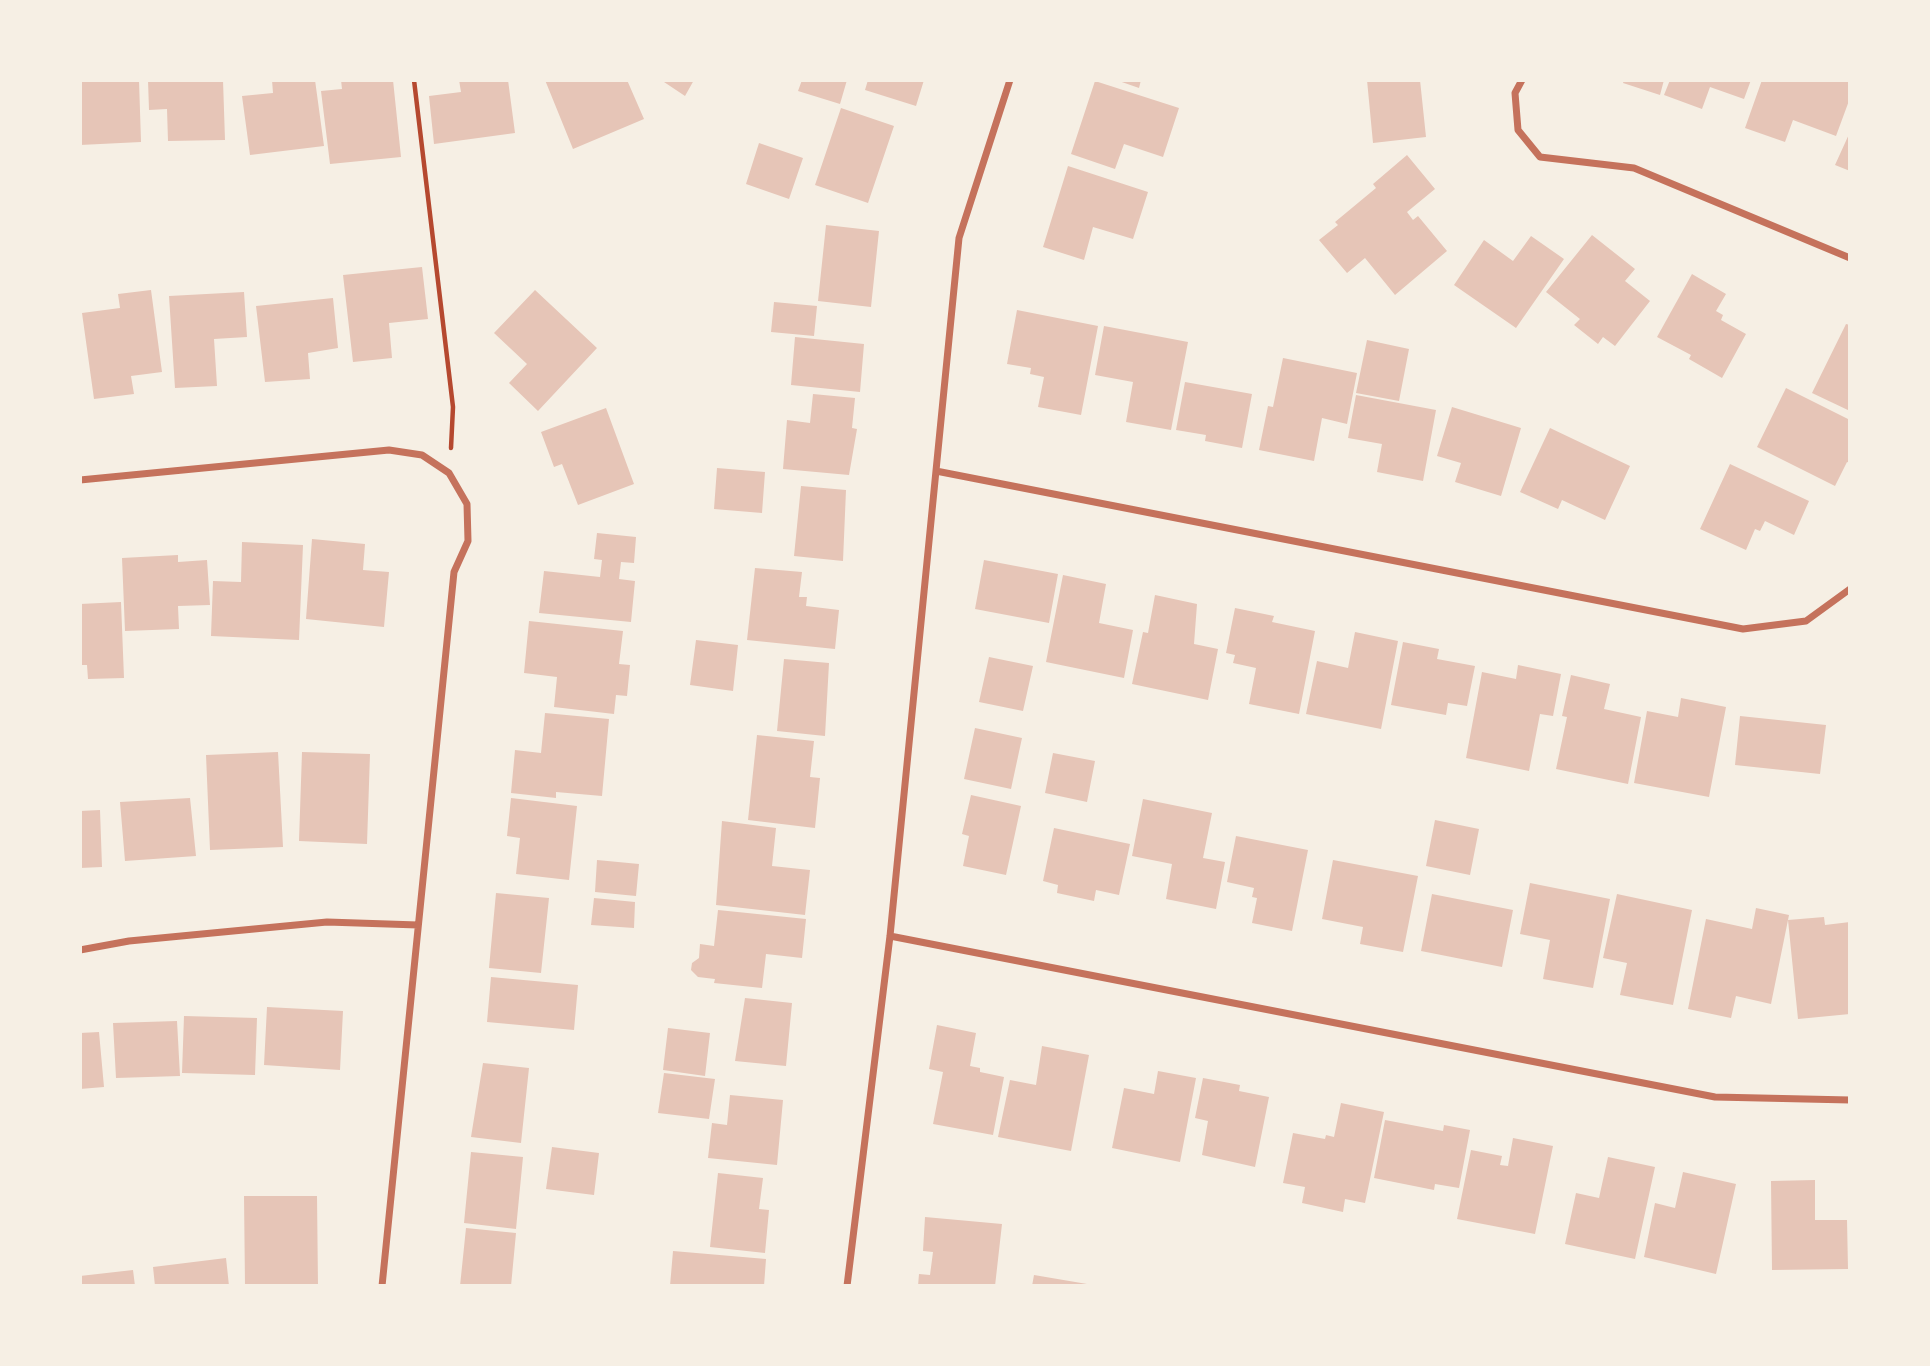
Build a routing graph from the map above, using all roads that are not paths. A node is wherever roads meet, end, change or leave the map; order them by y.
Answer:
1 (1010, 80) edge
2 (1522, 80) edge
3 (1850, 258) edge
4 (936, 471) junction
5 (80, 480) edge
6 (1850, 589) edge
7 (418, 925) junction
8 (890, 936) junction
9 (80, 950) edge
10 (1850, 1100) edge
11 (382, 1286) edge
12 (847, 1286) edge

1 - 4 street
2 - 3 street
4 - 6 street
4 - 8 street
5 - 7 street
7 - 9 street
7 - 11 street
8 - 10 street
8 - 12 street

